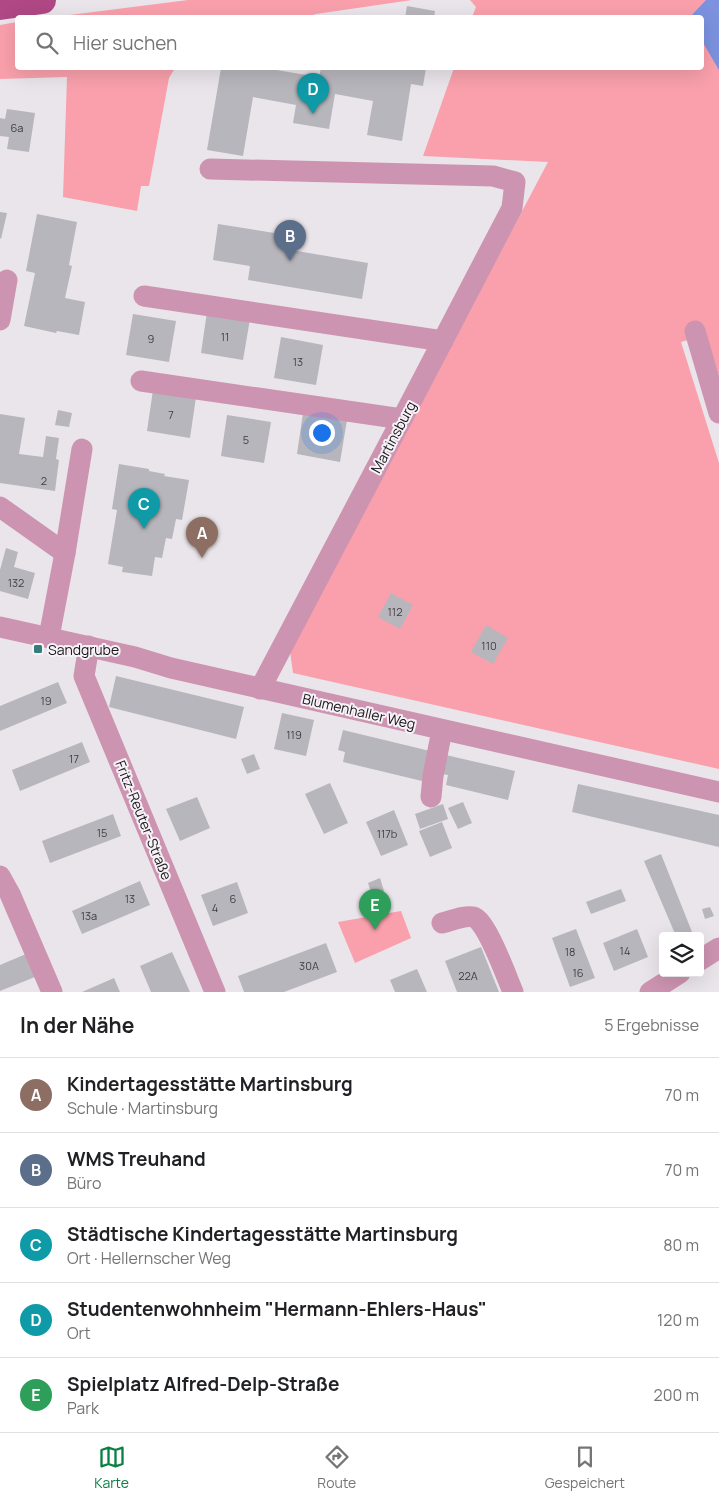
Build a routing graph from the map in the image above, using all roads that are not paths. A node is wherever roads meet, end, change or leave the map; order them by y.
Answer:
1 (42, 0) edge
2 (0, 6) edge
3 (210, 169) dead end
4 (7, 280) dead end
5 (144, 296) dead end
6 (0, 320) edge
7 (695, 331) dead end
8 (443, 342) junction
9 (141, 381) dead end
10 (719, 413) edge
11 (402, 419) junction
12 (82, 449) dead end
13 (0, 507) edge
14 (65, 553) junction
15 (0, 627) edge
16 (48, 637) junction
17 (89, 646) junction
18 (260, 688) junction
19 (442, 730) junction
20 (719, 792) edge
21 (432, 797) dead end
22 (0, 876) edge
23 (442, 923) dead end
24 (719, 948) edge
25 (704, 957) edge
26 (674, 977) edge
27 (52, 992) edge
28 (215, 992) edge
29 (513, 992) edge
30 (650, 992) edge

1 - 2 main road
3 - 8 street, Martinsburg
4 - 6 street
5 - 8 street
7 - 10 street
8 - 11 street, Martinsburg
9 - 11 street
11 - 18 street, Martinsburg
12 - 14 street
13 - 14 street
14 - 16 street
15 - 16 street, Blumenhaller Weg
16 - 17 street, Blumenhaller Weg
17 - 18 street, Blumenhaller Weg
17 - 28 street, Fritz-Reuter-Straße
18 - 19 street, Blumenhaller Weg
19 - 20 street, Blumenhaller Weg
19 - 21 street
22 - 27 street
23 - 29 street
24 - 25 street
26 - 30 street

